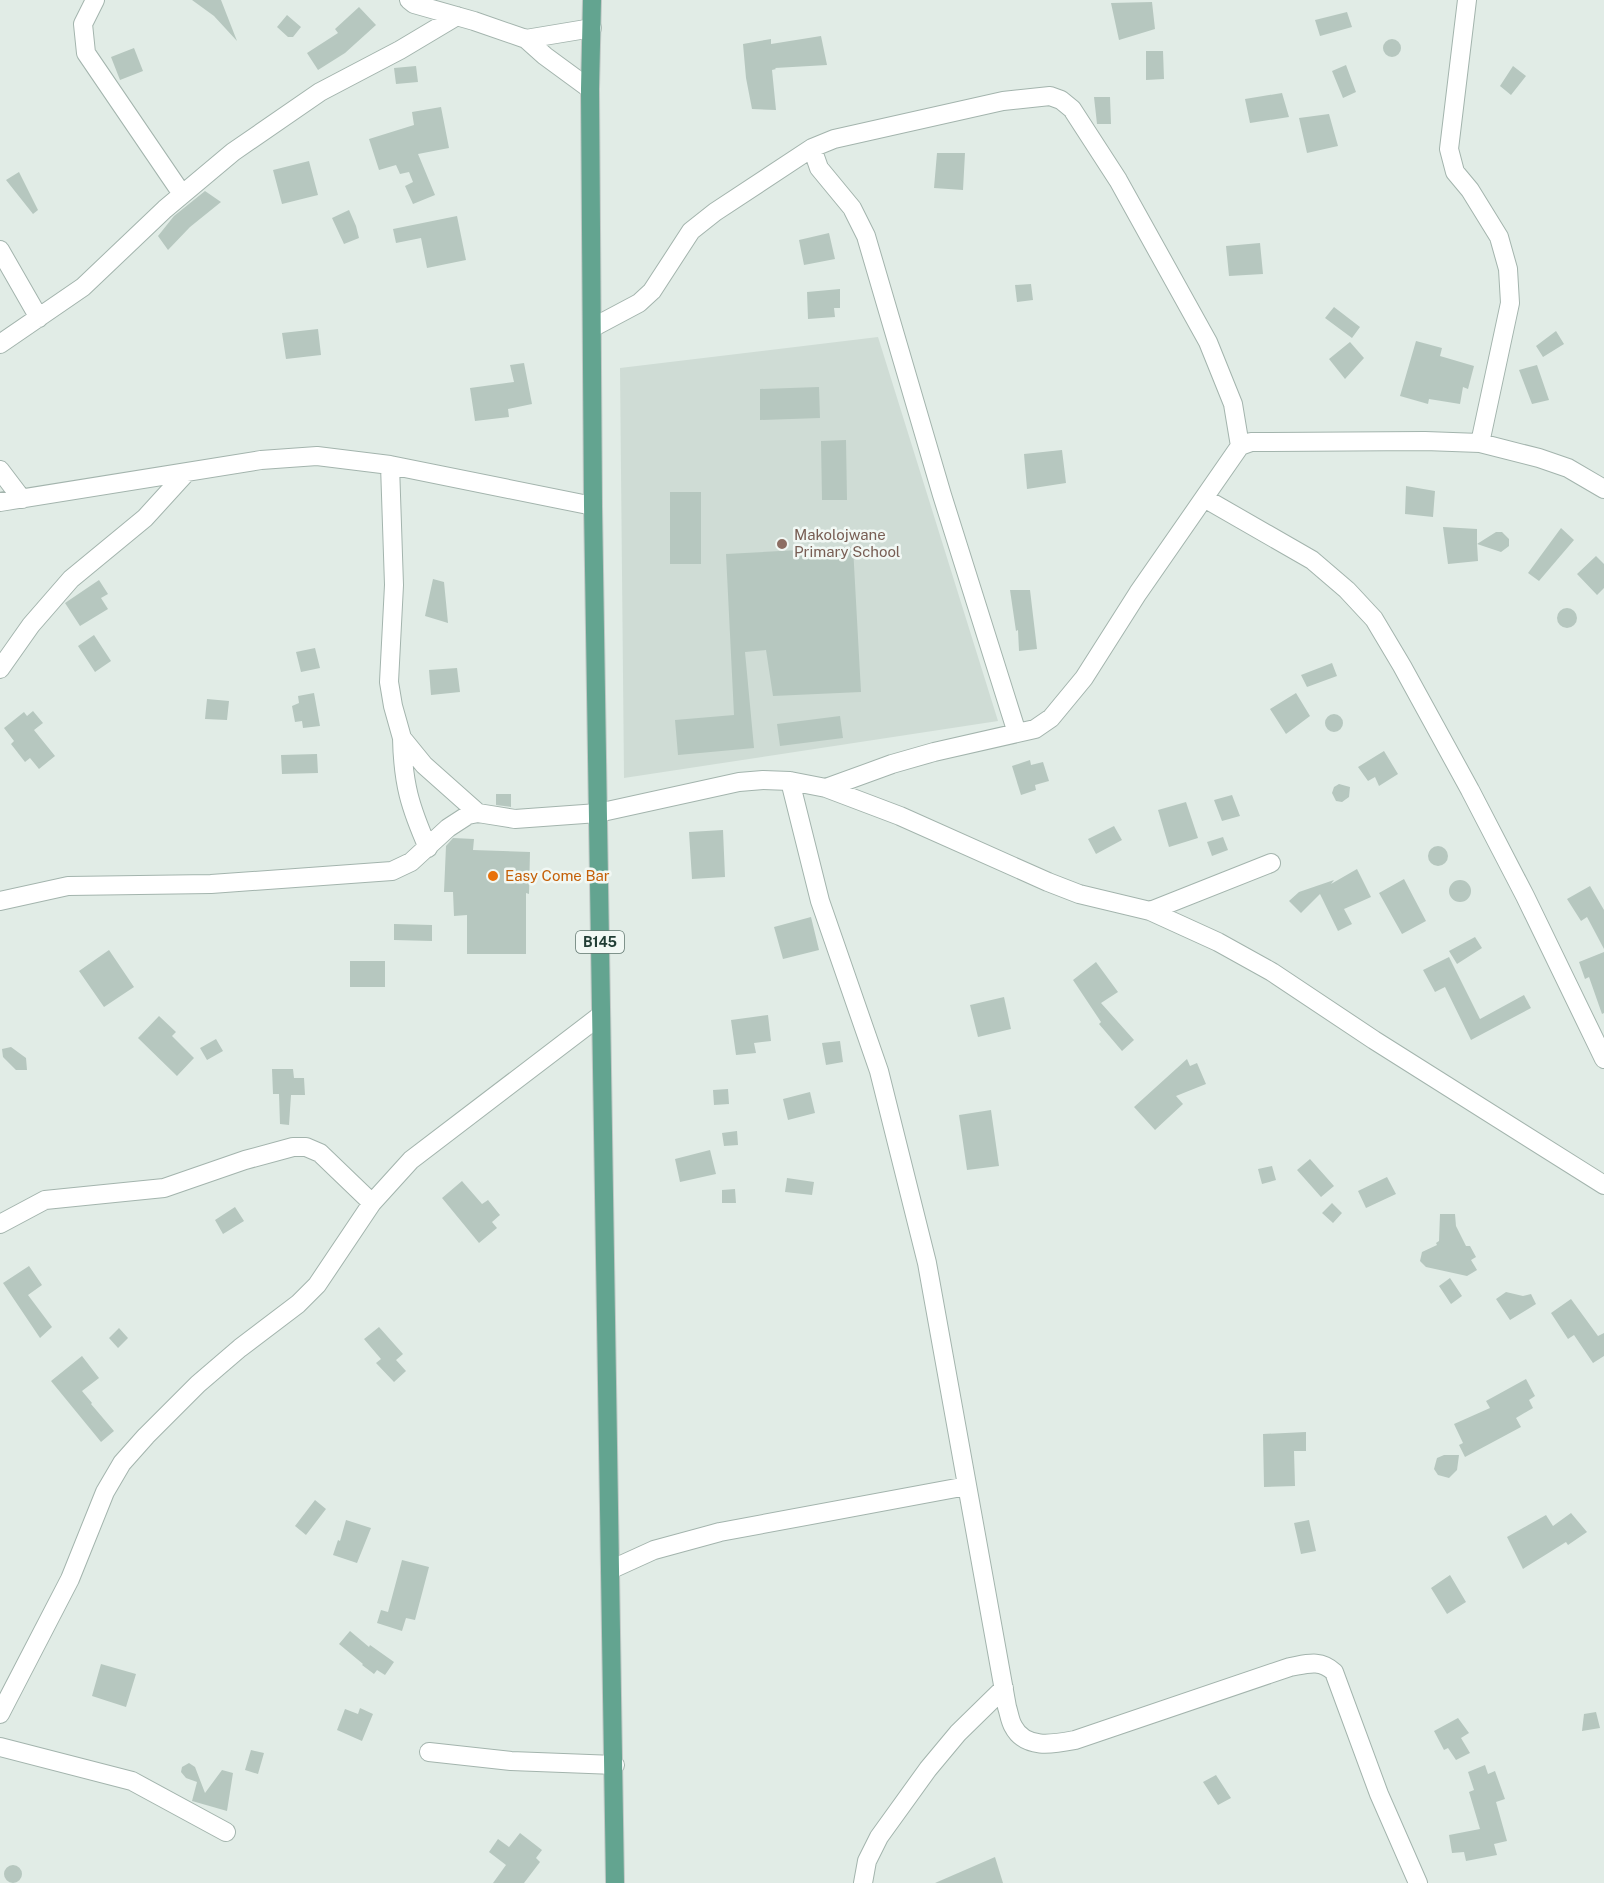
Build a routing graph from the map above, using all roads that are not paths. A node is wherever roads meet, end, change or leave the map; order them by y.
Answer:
1 (95, 0) edge
2 (409, 0) edge
3 (592, 0) edge
4 (1467, 0) edge
5 (457, 16) junction
6 (592, 28) junction
7 (526, 39) junction
8 (590, 89) junction
9 (812, 148) junction
10 (182, 194) junction
11 (0, 250) edge
12 (39, 318) junction
13 (592, 328) junction
14 (0, 344) edge
15 (1480, 443) junction
16 (1240, 446) junction
17 (390, 465) junction
18 (0, 470) edge
19 (186, 473) junction
20 (1604, 489) edge
21 (1204, 498) junction
22 (22, 499) junction
23 (0, 502) edge
24 (593, 506) junction
25 (0, 669) edge
26 (1017, 733) junction
27 (402, 738) junction
28 (790, 781) junction
29 (826, 788) junction
30 (478, 813) junction
31 (598, 813) junction
32 (428, 848) junction
33 (1272, 863) dead end
34 (0, 901) edge
35 (1150, 911) junction
36 (601, 1015) junction
37 (1604, 1059) edge
38 (1604, 1185) edge
39 (372, 1203) junction
40 (0, 1224) edge
41 (967, 1486) junction
42 (610, 1570) junction
43 (1004, 1688) junction
44 (0, 1714) edge
45 (0, 1747) edge
46 (429, 1752) dead end
47 (615, 1765) junction
48 (226, 1832) dead end
49 (615, 1883) edge
50 (863, 1883) edge
51 (1418, 1883) edge

1 - 10 street
2 - 5 street
3 - 6 main road, B145
4 - 15 street
5 - 7 street
5 - 10 street
6 - 7 street
6 - 8 main road, B145
7 - 8 street
8 - 13 main road, B145
9 - 13 street
9 - 16 street
9 - 26 street
10 - 12 street
11 - 12 street
12 - 14 street
13 - 24 main road, B145
15 - 16 street
15 - 20 street
16 - 21 street
17 - 19 street
17 - 24 street
17 - 27 street
18 - 22 street
19 - 22 street
19 - 25 street
21 - 26 street
21 - 37 street
22 - 23 street
24 - 31 main road, B145
26 - 29 street
27 - 30 street
27 - 32 street
28 - 29 street
28 - 31 street
28 - 41 street
29 - 35 street
30 - 31 street
30 - 32 street
31 - 36 main road, B145
32 - 34 street
33 - 35 street
35 - 38 street
36 - 39 street
36 - 42 main road, B145
39 - 40 street
39 - 44 street
41 - 42 street
41 - 43 street
42 - 47 main road, B145
43 - 50 street
43 - 51 street
45 - 48 street
46 - 47 street
47 - 49 main road, B145

